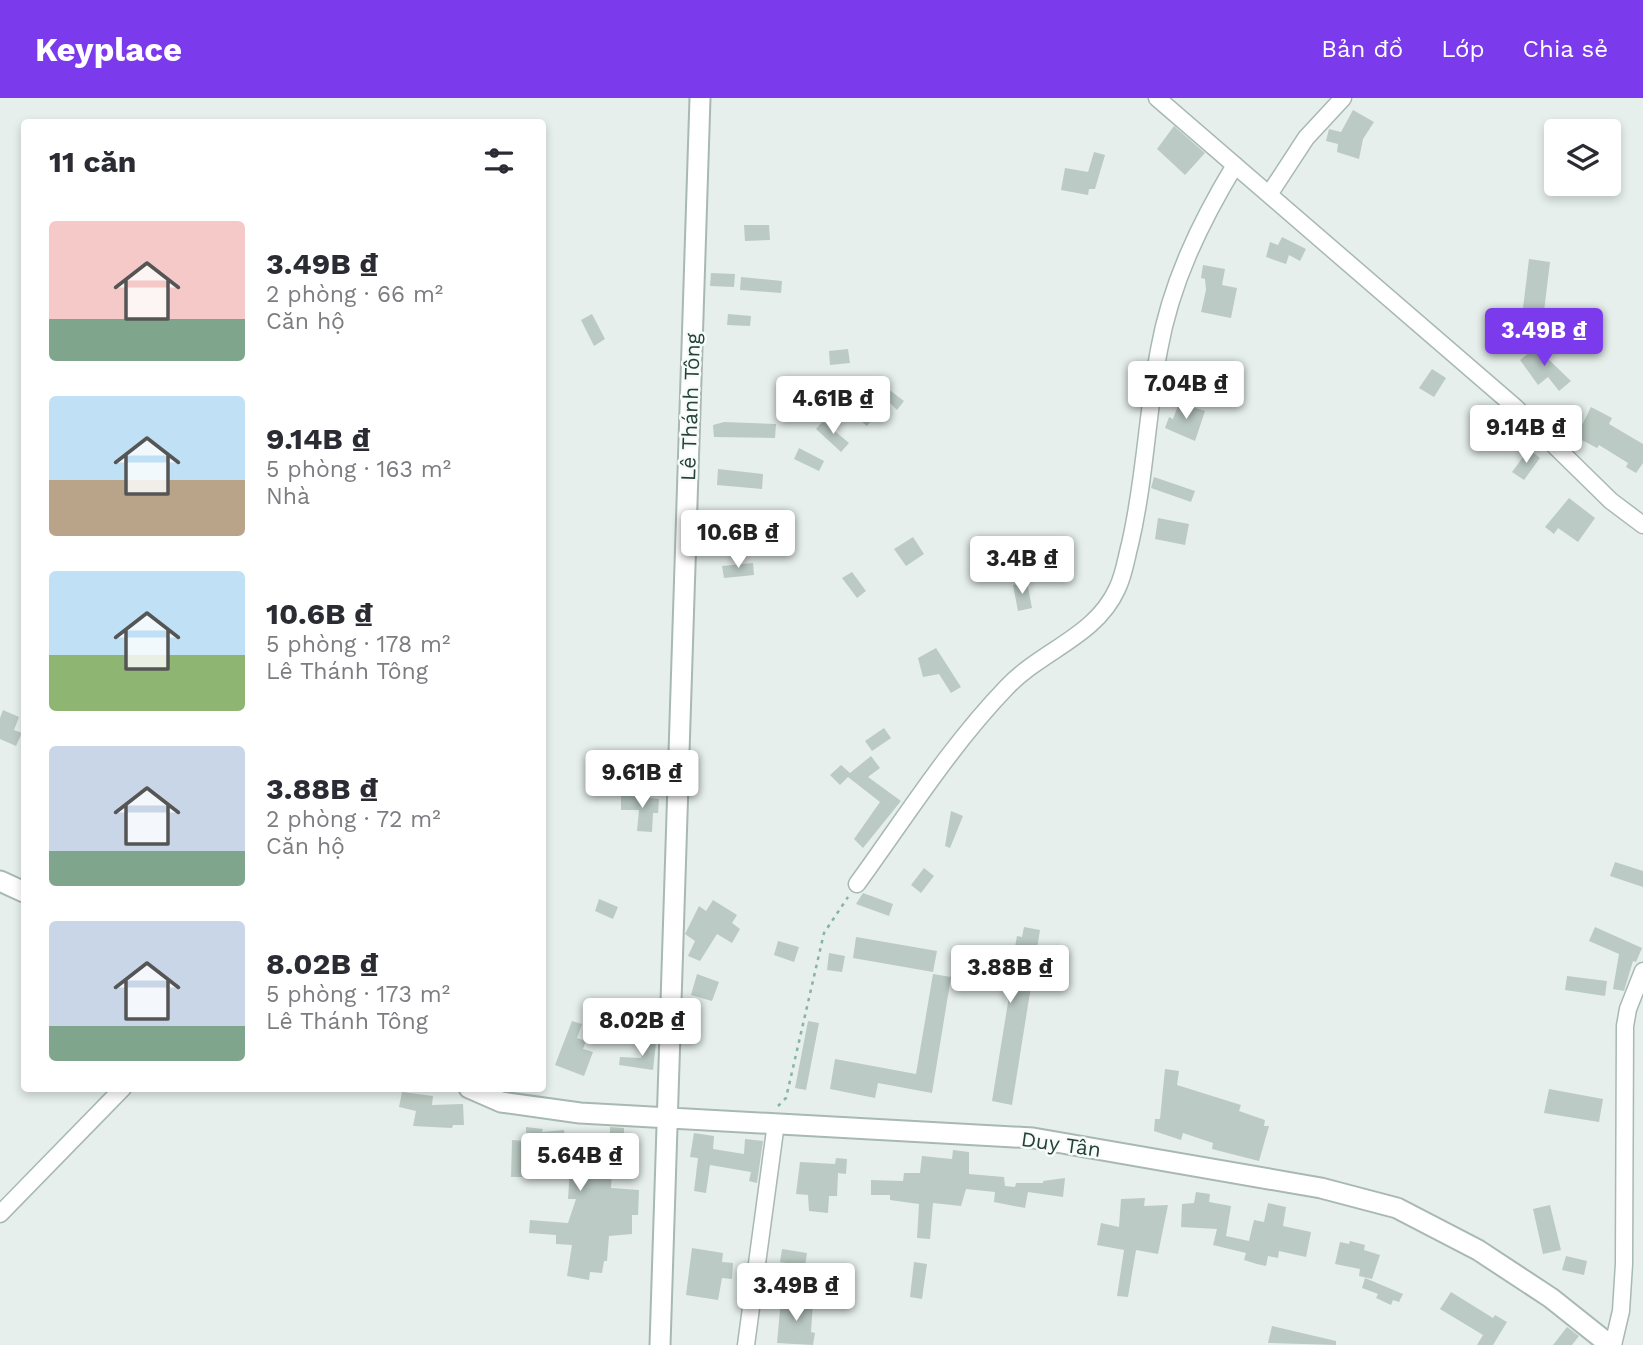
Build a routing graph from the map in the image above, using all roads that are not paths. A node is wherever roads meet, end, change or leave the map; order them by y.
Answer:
1 (700, 98) edge
2 (1157, 98) edge
3 (1343, 98) edge
4 (1235, 165) junction
5 (1270, 193) junction
6 (1643, 525) edge
7 (0, 881) edge
8 (857, 884) road end
9 (21, 891) edge
10 (1643, 971) edge
11 (119, 1092) edge
12 (478, 1092) edge
13 (667, 1118) junction
14 (768, 1123) junction
15 (0, 1214) edge
16 (660, 1345) edge
17 (746, 1345) edge
18 (1612, 1345) edge

1 - 13 street, Lê Thánh Tông
2 - 4 street
3 - 5 street
4 - 5 street
4 - 8 street
5 - 6 street
7 - 9 street
10 - 18 street
11 - 15 street
12 - 13 street, Duy Tân
13 - 14 street, Duy Tân
13 - 16 street, Lê Thánh Tông
14 - 17 street
14 - 18 street, Duy Tân

